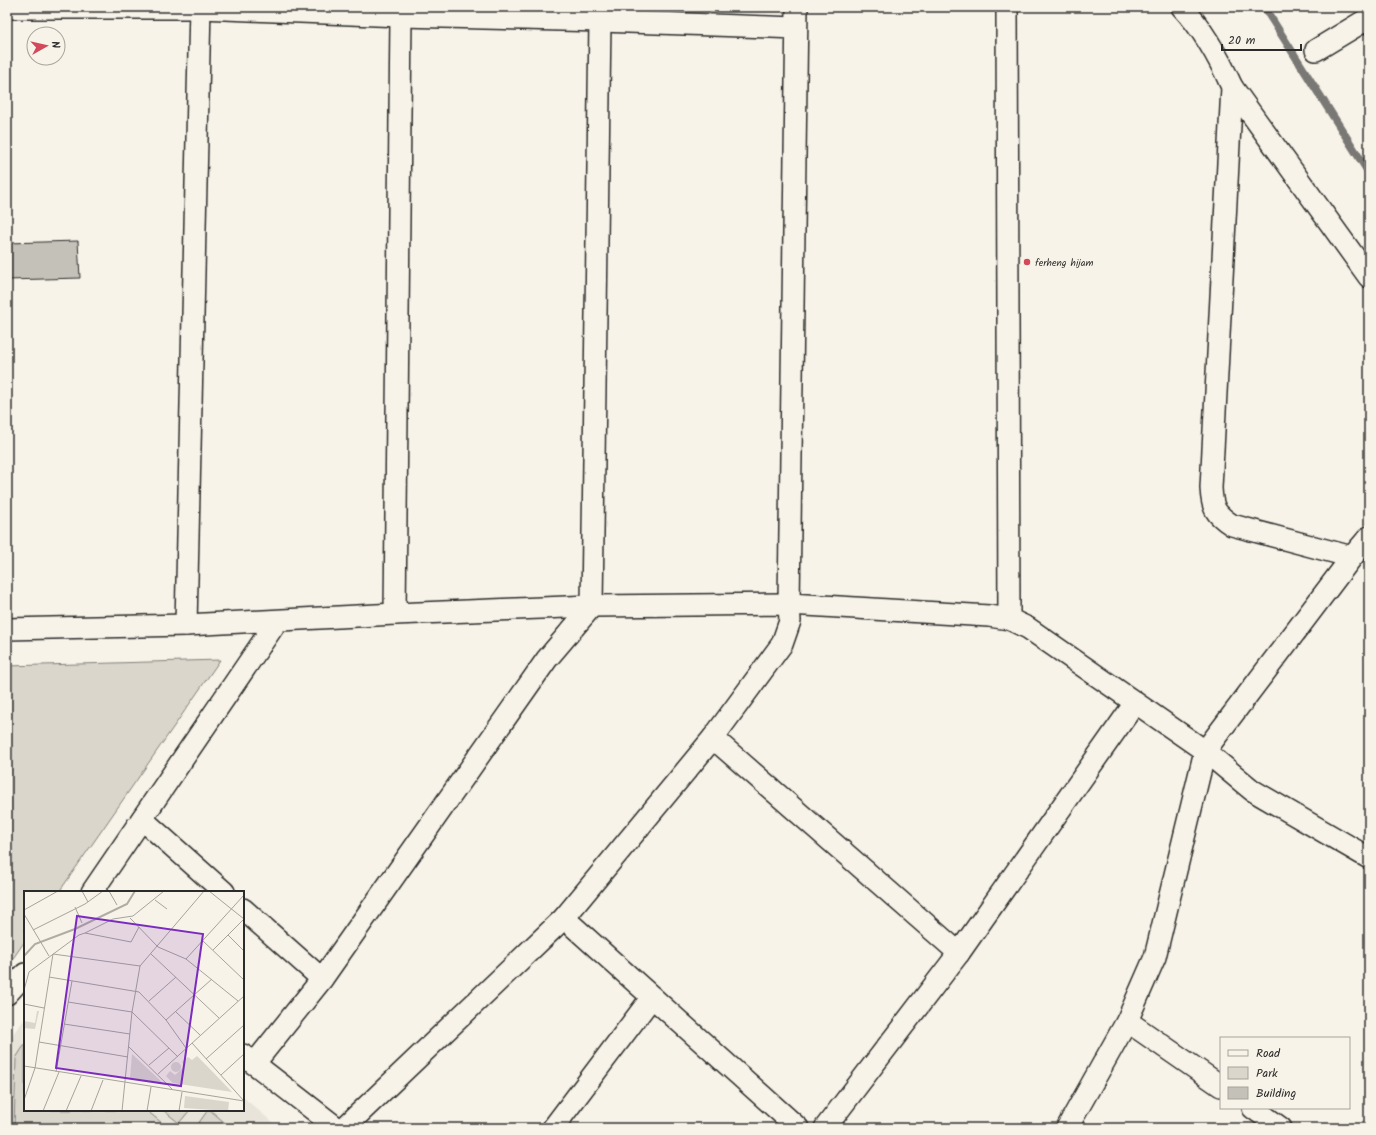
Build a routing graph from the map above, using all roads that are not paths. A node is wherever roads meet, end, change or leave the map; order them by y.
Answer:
1 (797, 7) edge
2 (1007, 7) edge
3 (1182, 7) edge
4 (7, 8) edge
5 (200, 8) edge
6 (402, 16) junction
7 (1369, 18) edge
8 (600, 21) junction
9 (796, 28) junction
10 (1316, 50) dead end
11 (1232, 87) junction
12 (1369, 277) edge
13 (1369, 537) edge
14 (1352, 557) junction
15 (789, 604) junction
16 (592, 606) junction
17 (395, 614) junction
18 (1009, 619) junction
19 (277, 621) junction
20 (186, 625) junction
21 (7, 629) edge
22 (1136, 703) junction
23 (713, 738) junction
24 (1205, 751) junction
25 (142, 820) junction
26 (1369, 858) edge
27 (93, 891) edge
28 (223, 891) edge
29 (244, 910) edge
30 (564, 918) junction
31 (959, 953) junction
32 (24, 975) edge
33 (322, 979) junction
34 (7, 994) edge
35 (652, 997) junction
36 (1127, 1021) junction
37 (249, 1060) edge
38 (1220, 1085) edge
39 (1254, 1109) edge
40 (337, 1128) edge
41 (344, 1128) edge
42 (553, 1128) edge
43 (798, 1128) edge
44 (825, 1128) edge
45 (1067, 1128) edge
46 (1281, 1128) edge

1 - 9 street
2 - 18 street
3 - 11 street
4 - 5 street
5 - 6 street
5 - 20 street
6 - 8 street
6 - 17 street
7 - 10 street
8 - 9 street
8 - 16 street
9 - 15 street
11 - 12 street
11 - 14 street
13 - 14 street
14 - 24 street
15 - 16 street
15 - 18 street
15 - 23 street
16 - 17 street
16 - 33 street
17 - 19 street
18 - 22 street
19 - 20 street
19 - 25 street
20 - 21 street
22 - 24 street
22 - 31 street
23 - 30 street
23 - 31 street
24 - 26 street
24 - 36 street
25 - 27 street
25 - 28 street
29 - 33 street
30 - 35 street
30 - 41 street
31 - 44 street
32 - 34 street
33 - 37 street
35 - 42 street
35 - 43 street
36 - 38 street
36 - 45 street
37 - 40 street
39 - 46 street

